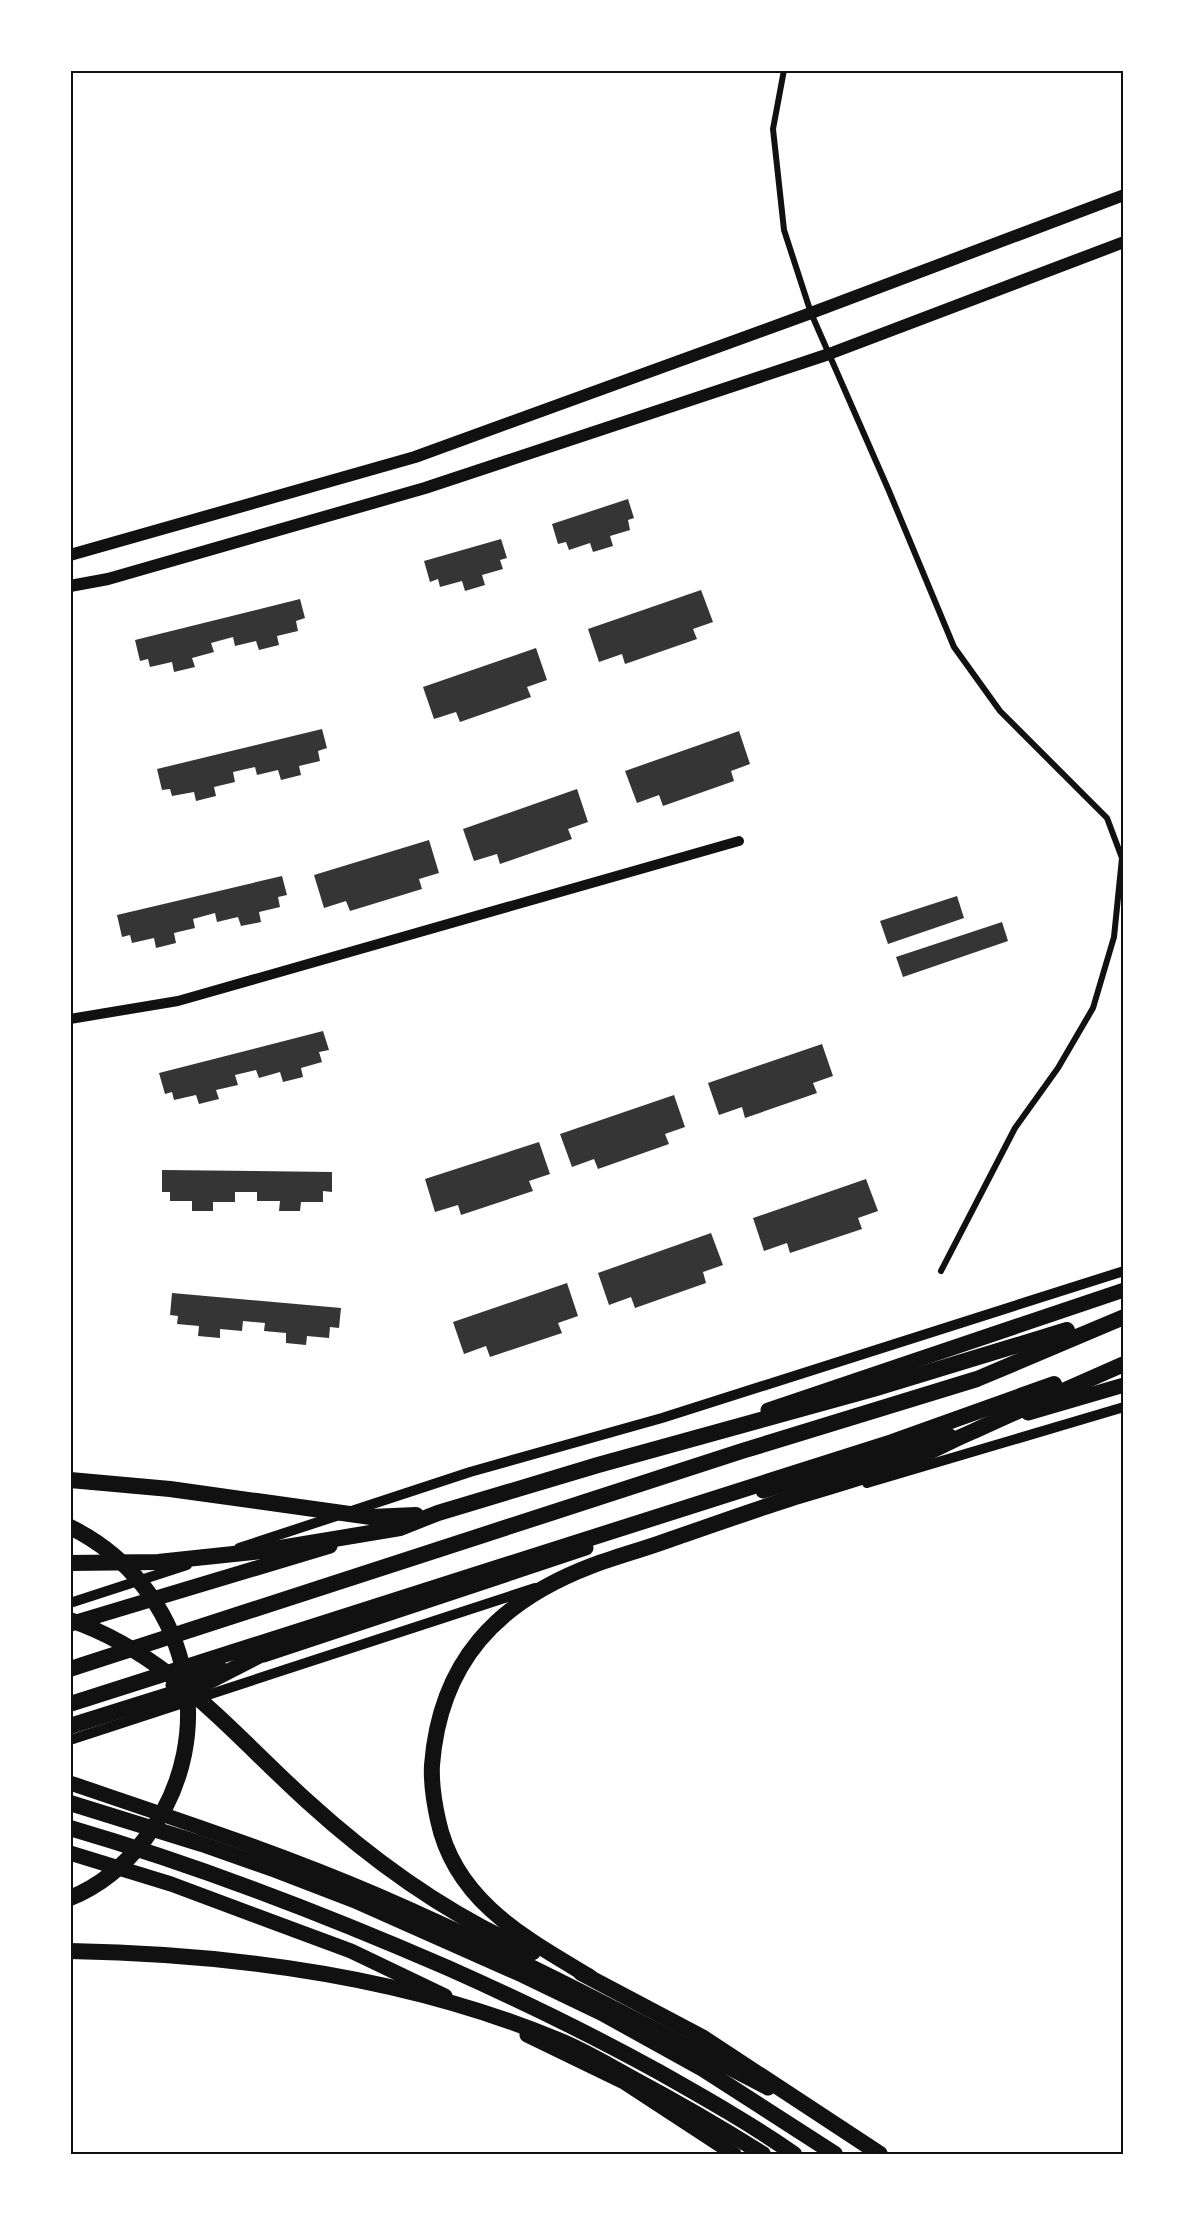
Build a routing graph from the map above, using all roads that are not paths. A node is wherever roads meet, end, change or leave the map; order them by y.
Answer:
1 (784, 70) edge
2 (1124, 195) edge
3 (1124, 242) edge
4 (811, 313) junction
5 (829, 354) junction
6 (70, 555) edge
7 (70, 586) edge
8 (739, 841) dead end
9 (70, 1019) edge
10 (941, 1271) dead end
11 (1124, 1271) edge
12 (1124, 1290) edge
13 (1124, 1315) edge
14 (1124, 1362) edge
15 (1124, 1384) edge
16 (1124, 1407) edge
17 (70, 1480) edge
18 (438, 1513) junction
19 (70, 1527) edge
20 (70, 1563) edge
21 (70, 1603) edge
22 (70, 1622) edge
23 (317, 1626) junction
24 (70, 1669) edge
25 (70, 1704) edge
26 (70, 1719) edge
27 (70, 1726) edge
28 (70, 1740) edge
29 (70, 1783) edge
30 (70, 1803) edge
31 (70, 1828) edge
32 (70, 1853) edge
33 (70, 1898) edge
34 (70, 1951) edge
35 (590, 1977) junction
36 (732, 2154) edge
37 (763, 2154) edge
38 (794, 2154) edge
39 (835, 2154) edge
40 (881, 2154) edge

1 - 4 street
2 - 4 main road
3 - 5 main road
4 - 5 street
4 - 6 main road
5 - 7 main road
5 - 10 street
8 - 9 street
11 - 21 street
12 - 22 main road
13 - 18 highway
13 - 24 highway
14 - 23 highway
14 - 35 highway
15 - 26 main road
16 - 28 street
17 - 18 highway
18 - 20 highway
19 - 33 highway
22 - 35 highway
23 - 25 highway
23 - 27 highway
29 - 40 main road
30 - 39 highway
31 - 38 highway
32 - 36 main road
34 - 37 highway
35 - 40 highway

